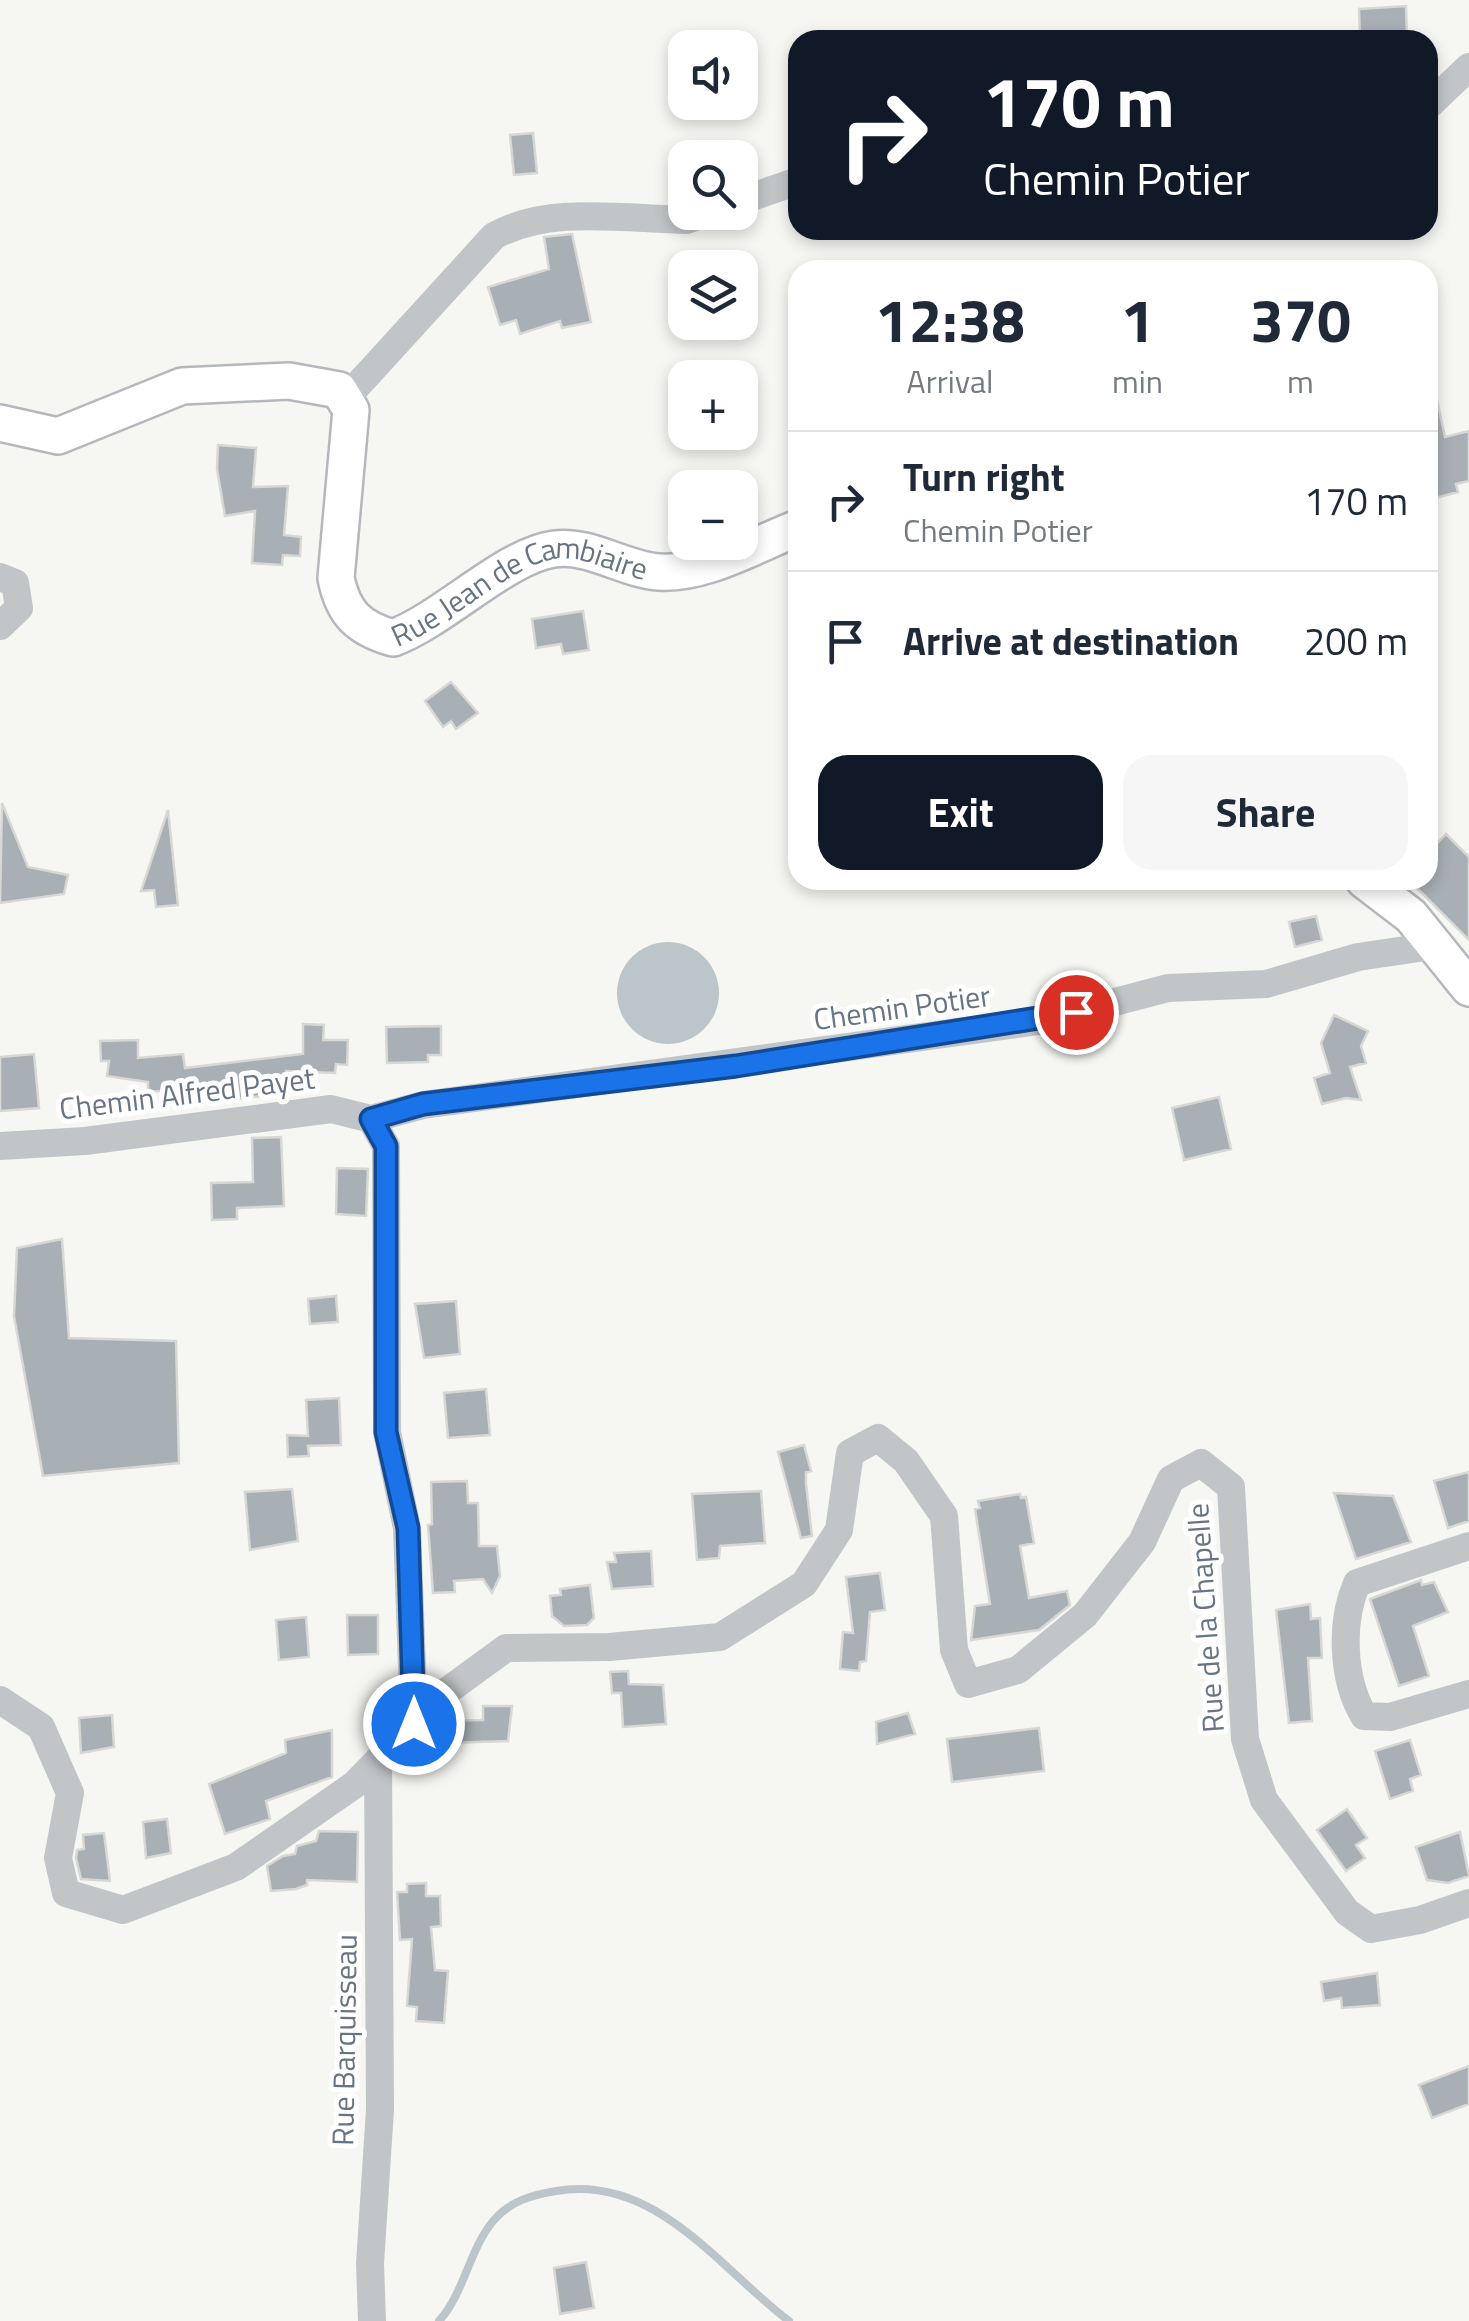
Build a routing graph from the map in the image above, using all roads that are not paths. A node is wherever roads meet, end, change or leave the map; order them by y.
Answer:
1 (1469, 67) edge
2 (1438, 96) edge
3 (788, 184) edge
4 (758, 195) edge
5 (668, 220) edge
6 (347, 397) junction
7 (0, 423) edge
8 (788, 532) edge
9 (0, 577) edge
10 (0, 626) edge
11 (1376, 890) edge
12 (1439, 945) junction
13 (1469, 988) edge
14 (371, 1119) junction
15 (0, 1146) edge
16 (1469, 1546) edge
17 (1469, 1694) edge
18 (0, 1700) edge
19 (414, 1724) junction
20 (378, 1760) junction
21 (1469, 1903) edge
22 (372, 2321) edge

1 - 2 street
3 - 4 street
5 - 6 street
6 - 7 main road
6 - 8 main road, Rue Jean de Cambiaire
9 - 10 street
11 - 12 main road
12 - 13 main road
12 - 14 street, Chemin Potier
14 - 15 street, Chemin Alfred Payet
14 - 19 street
16 - 17 street
18 - 20 street, Rue de la Chapelle
19 - 20 street, Rue de la Chapelle
19 - 21 street, Rue de la Chapelle
20 - 22 street, Rue Barquisseau

